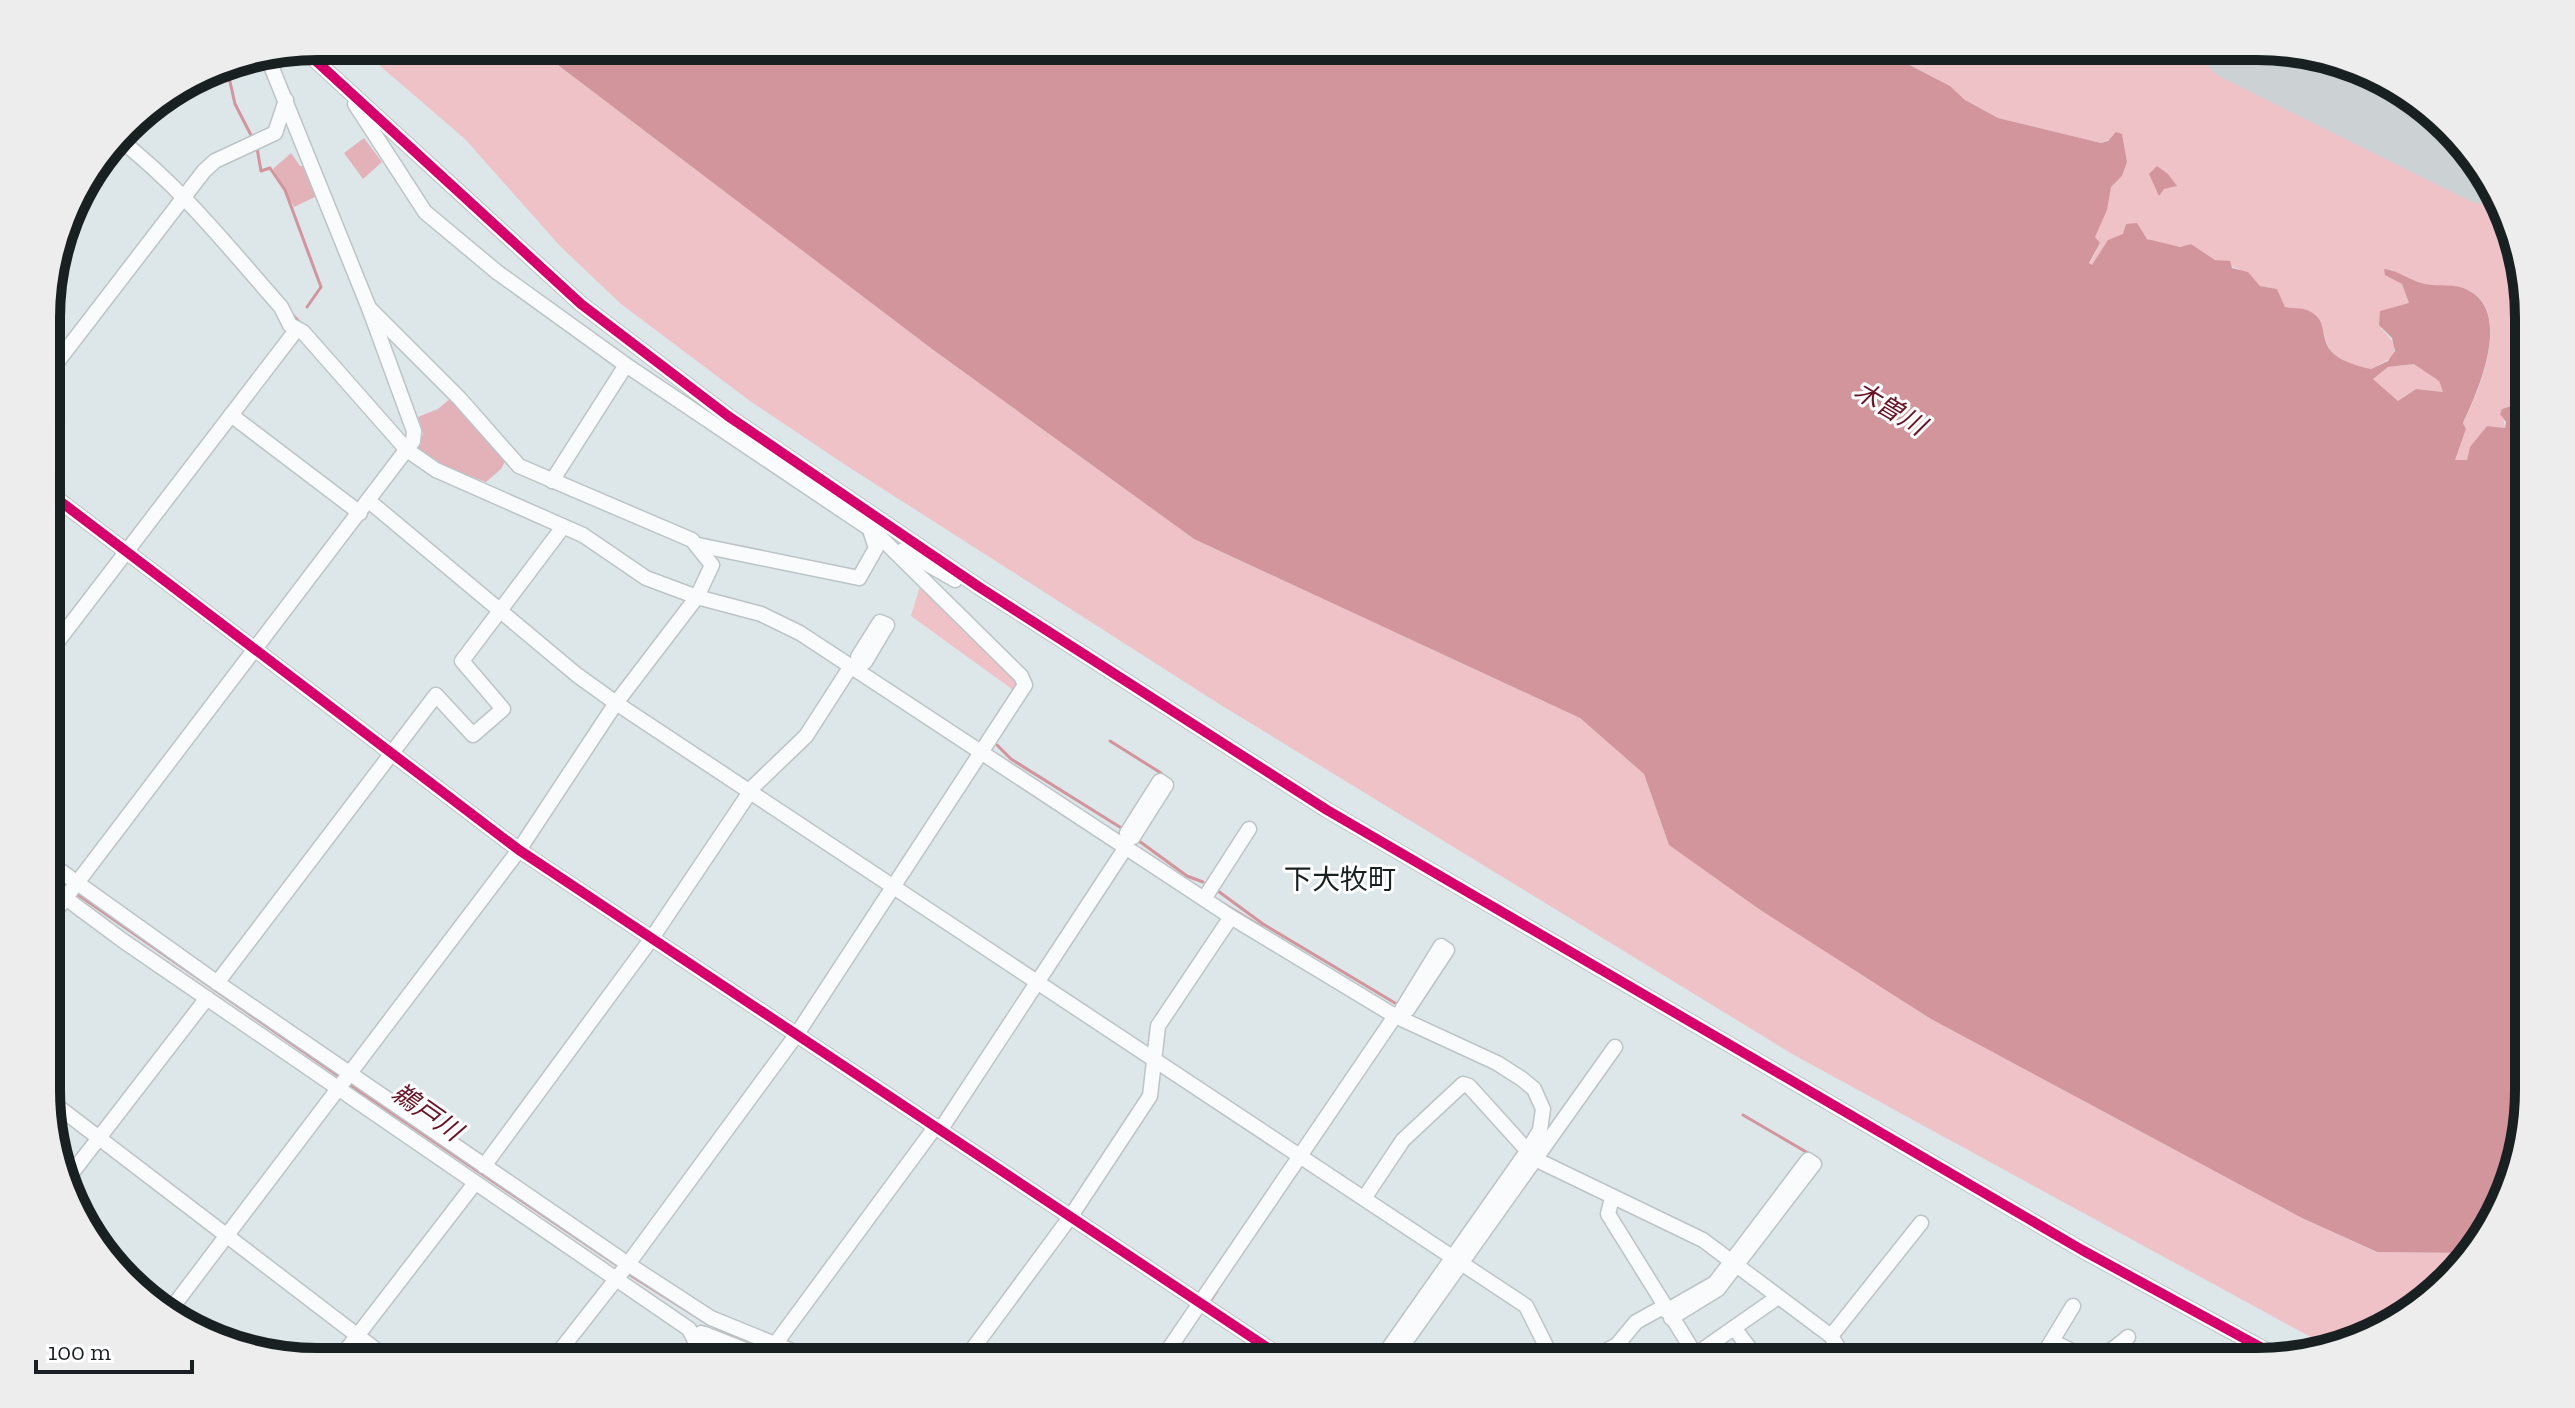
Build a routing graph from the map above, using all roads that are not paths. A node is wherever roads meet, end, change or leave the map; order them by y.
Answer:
1 (316, 61) edge
2 (271, 65) edge
3 (349, 93) junction
4 (286, 100) junction
5 (126, 145) edge
6 (183, 197) junction
7 (369, 308) junction
8 (293, 327) junction
9 (61, 357) edge
10 (626, 365) junction
11 (231, 415) junction
12 (407, 450) junction
13 (552, 481) junction
14 (61, 502) edge
15 (364, 507) junction
16 (560, 525) junction
17 (872, 530) junction
18 (698, 545) junction
19 (123, 549) junction
20 (979, 587) junction
21 (697, 597) junction
22 (497, 608) junction
23 (61, 626) edge
24 (61, 636) edge
25 (255, 649) junction
26 (454, 657) dead end
27 (856, 666) junction
28 (429, 690) dead end
29 (616, 703) junction
30 (387, 751) junction
31 (982, 753) junction
32 (755, 793) junction
33 (1249, 829) dead end
34 (1124, 843) junction
35 (519, 850) junction
36 (60, 877) edge
37 (894, 885) junction
38 (60, 888) edge
39 (71, 891) junction
40 (1204, 899) junction
41 (60, 905) edge
42 (1231, 917) junction
43 (656, 940) junction
44 (1033, 978) junction
45 (213, 980) junction
46 (203, 996) junction
47 (1399, 1016) junction
48 (797, 1034) junction
49 (1615, 1047) dead end
50 (1155, 1058) junction
51 (345, 1082) junction
52 (61, 1109) edge
53 (937, 1126) junction
54 (96, 1135) junction
55 (1532, 1154) junction
56 (1305, 1158) junction
57 (71, 1163) edge
58 (487, 1168) junction
59 (73, 1170) edge
60 (478, 1184) junction
61 (1365, 1197) junction
62 (1612, 1198) junction
63 (1071, 1216) junction
64 (1921, 1223) dead end
65 (228, 1236) junction
66 (1458, 1259) junction
67 (1734, 1264) junction
68 (622, 1271) junction
69 (1778, 1297) junction
70 (175, 1304) edge
71 (1207, 1306) junction
72 (2073, 1306) dead end
73 (1667, 1312) junction
74 (1734, 1328) junction
75 (689, 1329) junction
76 (705, 1334) junction
77 (1831, 1336) junction
78 (360, 1337) junction
79 (2128, 1337) dead end
80 (2052, 1341) junction
81 (776, 1343) junction
82 (1390, 1347) edge
83 (1400, 1347) edge
84 (1547, 1347) edge
85 (1613, 1347) edge
86 (1625, 1347) edge
87 (1685, 1347) edge
88 (1706, 1347) edge
89 (1749, 1347) edge
90 (1838, 1347) edge
91 (2046, 1347) edge
92 (2064, 1347) edge
93 (2116, 1347) edge
94 (2260, 1347) edge
95 (350, 1348) edge
96 (354, 1348) edge
97 (374, 1348) edge
98 (562, 1348) edge
99 (699, 1348) edge
100 (711, 1348) edge
101 (739, 1348) edge
102 (787, 1348) edge
103 (974, 1348) edge
104 (1172, 1348) edge
105 (1181, 1348) edge
106 (1268, 1348) edge

1 - 3 street
2 - 4 street
3 - 10 street
3 - 20 street
4 - 6 street
4 - 7 street
5 - 6 street
6 - 8 street
6 - 9 street
7 - 12 street
7 - 13 street
8 - 11 street
8 - 12 street
8 - 19 street
10 - 13 street
10 - 17 street
11 - 15 street
11 - 19 street
12 - 15 street
12 - 16 street
13 - 18 street
14 - 19 street
15 - 22 street
15 - 25 street
16 - 21 street
16 - 22 street
17 - 18 street
17 - 20 street
17 - 31 street
18 - 21 street
19 - 23 street
19 - 24 street
19 - 25 street
20 - 94 street
21 - 27 street
21 - 29 street
22 - 26 street
22 - 29 street
22 - 30 street
25 - 30 street
25 - 39 street
27 - 31 street
27 - 32 street
28 - 30 street
29 - 32 street
29 - 35 street
30 - 35 street
30 - 45 street
31 - 34 street
31 - 37 street
32 - 37 street
32 - 43 street
33 - 40 street
34 - 40 street
34 - 44 street
35 - 43 street
35 - 51 street
36 - 39 street
37 - 44 street
37 - 48 street
38 - 39 street
39 - 41 street
39 - 45 street
39 - 46 street
40 - 42 street
42 - 47 street
42 - 50 street
43 - 48 street
43 - 58 street
44 - 50 street
44 - 53 street
45 - 51 street
46 - 51 street
46 - 54 street
47 - 55 street
47 - 56 street
48 - 53 street
48 - 68 street
49 - 55 street
50 - 56 street
50 - 63 street
51 - 58 street
51 - 60 street
51 - 65 street
52 - 54 street
53 - 63 street
53 - 81 street
54 - 57 street
54 - 59 street
54 - 65 street
55 - 61 street
55 - 62 street
55 - 66 street
56 - 61 street
56 - 71 street
58 - 68 street
60 - 68 street
60 - 78 street
61 - 66 street
62 - 67 street
62 - 73 street
63 - 71 street
63 - 103 street
64 - 77 street
65 - 70 street
65 - 78 street
66 - 82 street
66 - 83 street
66 - 84 street
67 - 67 street
67 - 69 street
67 - 73 street
68 - 75 street
68 - 81 street
68 - 98 street
69 - 74 street
69 - 77 street
71 - 104 street
71 - 105 street
71 - 106 street
72 - 80 street
73 - 85 street
73 - 86 street
73 - 87 street
74 - 88 street
74 - 89 street
75 - 76 street
75 - 99 street
76 - 100 street
76 - 101 street
77 - 90 street
78 - 95 street
78 - 96 street
78 - 97 street
79 - 93 street
80 - 91 street
80 - 92 street
81 - 102 street

